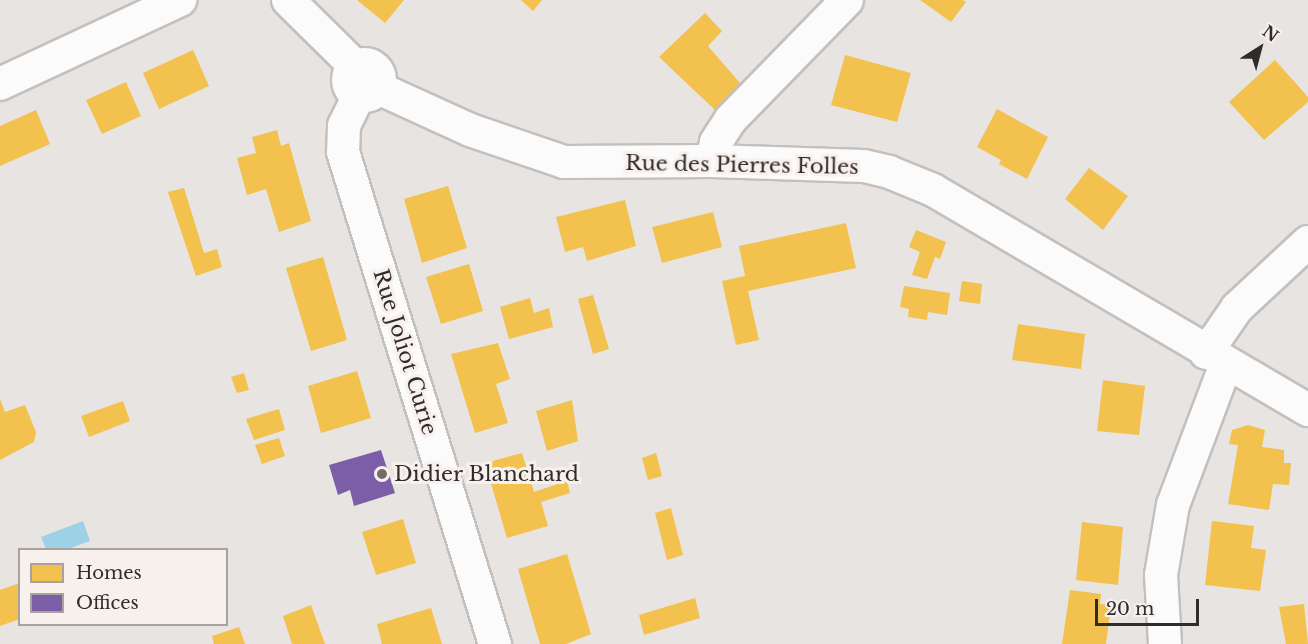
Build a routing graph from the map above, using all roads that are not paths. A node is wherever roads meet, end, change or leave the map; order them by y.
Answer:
1 (180, 0) edge
2 (288, 0) edge
3 (847, 0) edge
4 (364, 83) junction
5 (0, 84) edge
6 (712, 161) junction
7 (1308, 242) edge
8 (1216, 358) junction
9 (1308, 410) edge
10 (495, 644) edge
11 (1165, 644) edge

1 - 5 street
2 - 4 street, Rue des Pierres Folles
3 - 6 street
4 - 6 street, Rue des Pierres Folles
4 - 10 street, Rue Joliot Curie
6 - 8 street, Rue des Pierres Folles
7 - 8 street
8 - 9 street, Rue des Pierres Folles
8 - 11 street

